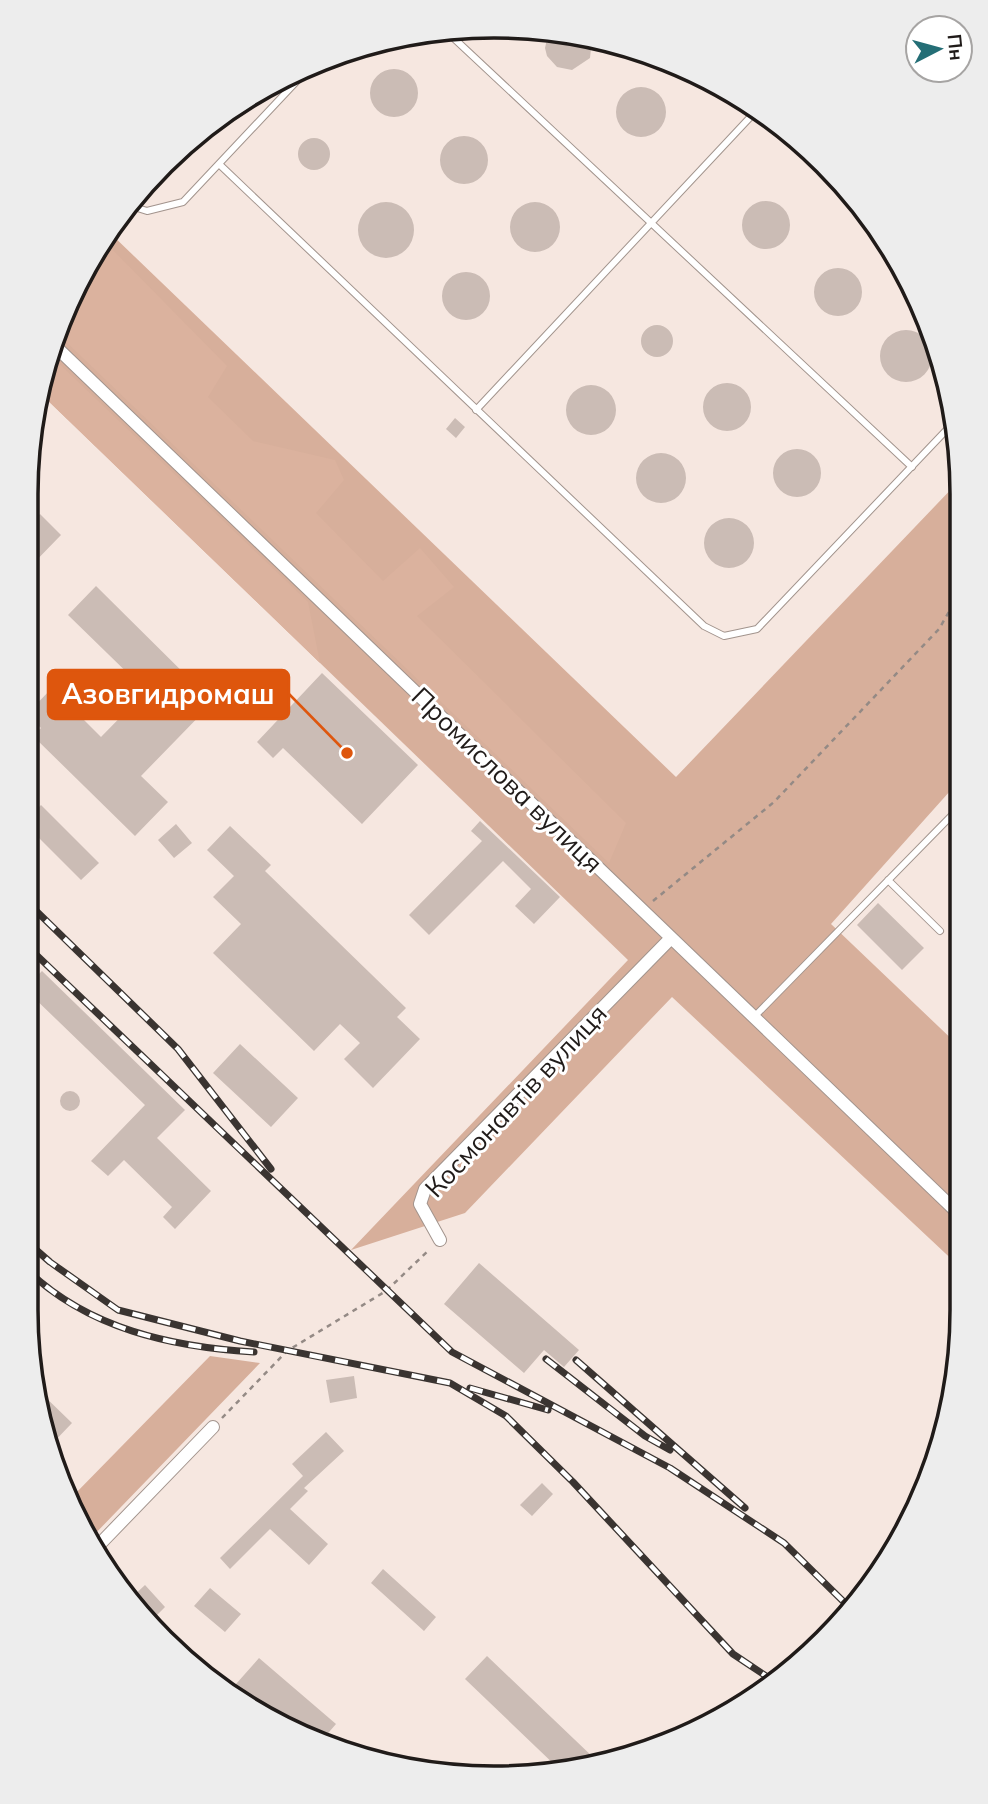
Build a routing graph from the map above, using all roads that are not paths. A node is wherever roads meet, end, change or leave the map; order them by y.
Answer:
1 (456, 40) edge
2 (293, 85) edge
3 (751, 118) edge
4 (219, 164) junction
5 (140, 209) edge
6 (651, 223) junction
7 (62, 352) edge
8 (476, 410) junction
9 (945, 431) edge
10 (912, 467) junction
11 (950, 817) edge
12 (888, 880) junction
13 (940, 931) dead end
14 (671, 938) junction
15 (754, 1017) junction
16 (950, 1204) edge
17 (440, 1240) road end
18 (213, 1427) road end
19 (102, 1542) edge

1 - 6 lane
2 - 4 lane
3 - 6 lane
4 - 5 lane
4 - 8 lane
6 - 8 lane
6 - 10 lane
7 - 14 street, Промислова вулиця
8 - 10 lane
9 - 10 lane
11 - 12 lane
12 - 13 lane
12 - 15 lane
14 - 15 street, Промислова вулиця
14 - 17 street, Космонавтів вулиця
15 - 16 street, Промислова вулиця
18 - 19 street

